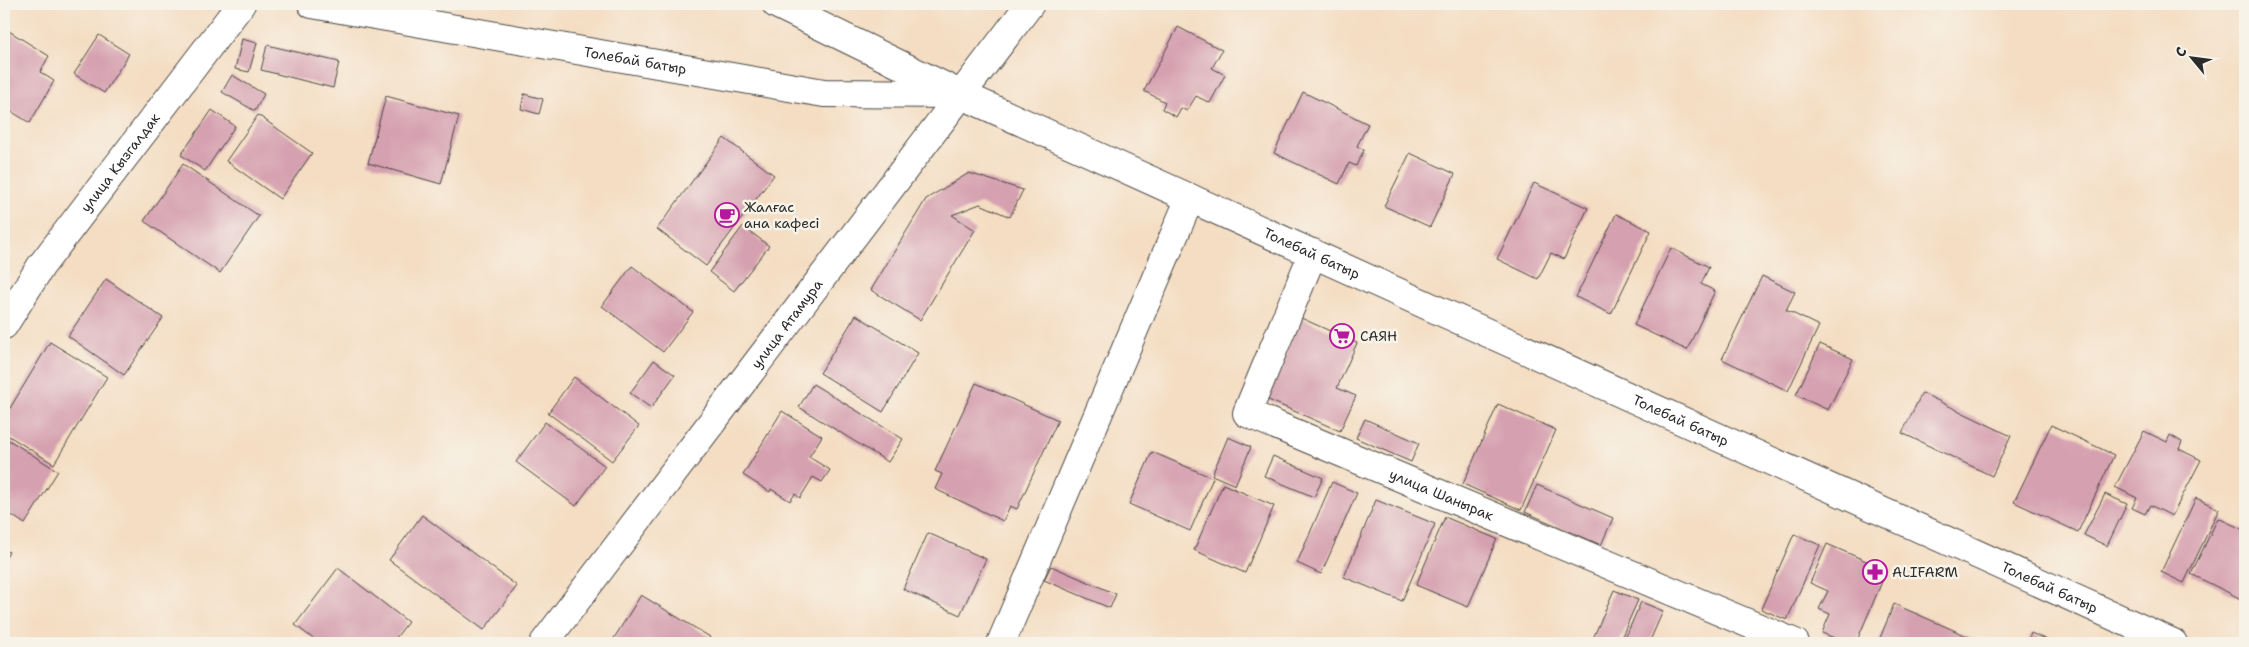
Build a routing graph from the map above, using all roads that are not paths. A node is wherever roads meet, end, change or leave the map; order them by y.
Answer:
1 (241, 4) edge
2 (312, 4) edge
3 (776, 4) edge
4 (1030, 4) edge
5 (960, 94) junction
6 (1190, 198) junction
7 (1313, 253) junction
8 (4, 325) edge
9 (2162, 641) edge
10 (544, 643) edge
11 (1001, 643) edge
12 (1795, 643) edge

1 - 8 street, улица Кызгалдак
2 - 5 street, Толебай батыр
3 - 5 street, Толебай батыр
4 - 5 street, улица Атамура
5 - 6 street, Толебай батыр
5 - 10 street, улица Атамура
6 - 7 street, Толебай батыр
6 - 11 street
7 - 9 street, Толебай батыр
7 - 12 street, улица Шанырак

